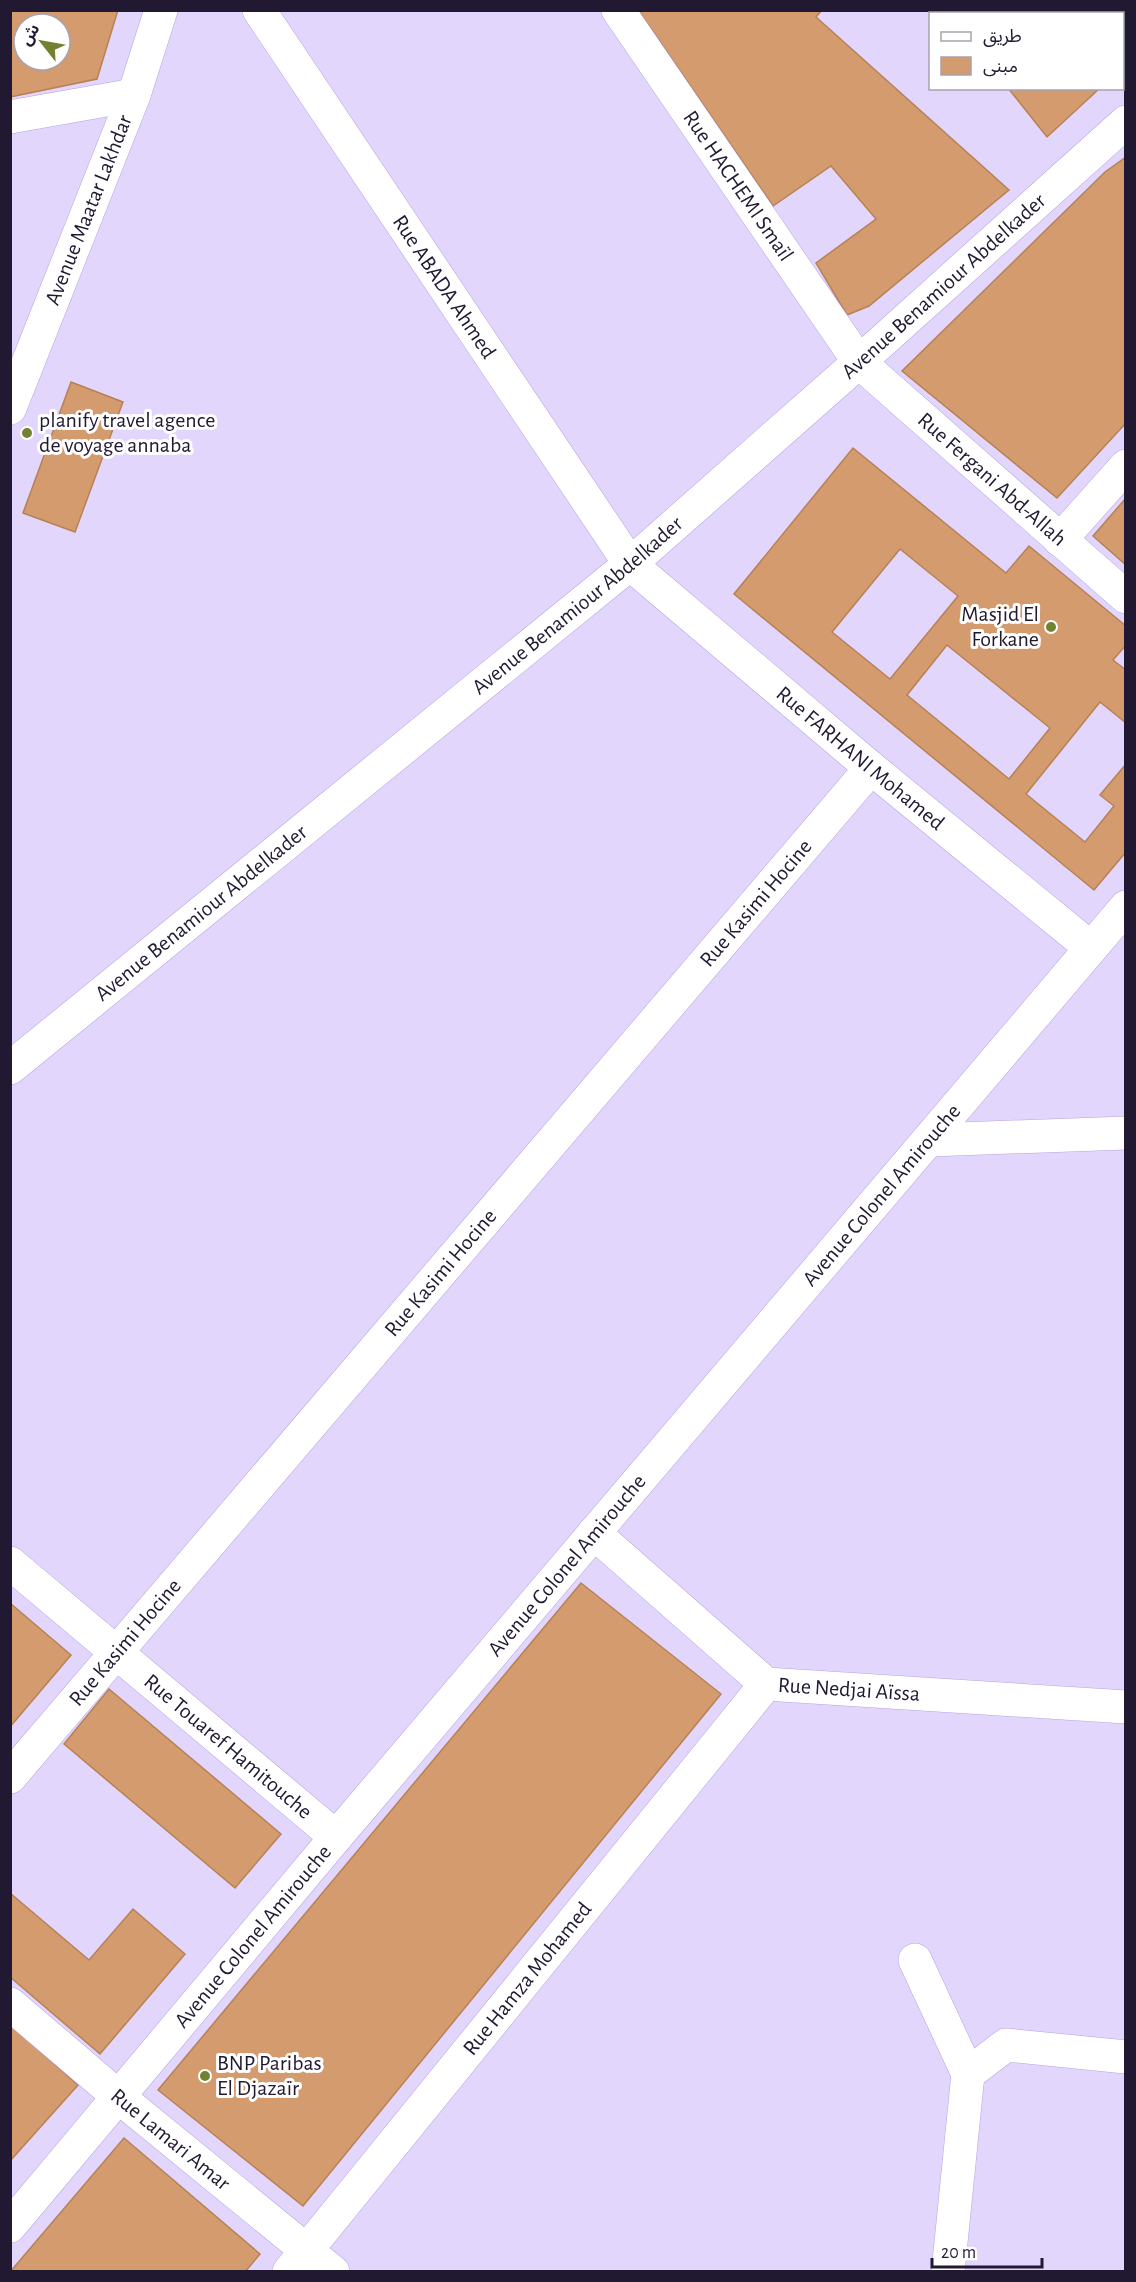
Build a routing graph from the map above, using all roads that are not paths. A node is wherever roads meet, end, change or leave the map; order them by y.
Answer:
1 (161, 10) edge
2 (259, 10) edge
3 (618, 10) edge
4 (134, 95) junction
5 (10, 117) edge
6 (1125, 122) edge
7 (859, 362) junction
8 (10, 408) edge
9 (1125, 466) edge
10 (1060, 540) junction
11 (630, 564) junction
12 (1125, 597) edge
13 (871, 768) junction
14 (1125, 907) edge
15 (1091, 948) junction
16 (10, 1068) edge
17 (1125, 1133) edge
18 (930, 1140) junction
19 (594, 1533) junction
20 (10, 1563) edge
21 (116, 1651) junction
22 (766, 1684) junction
23 (1125, 1707) edge
24 (10, 1777) edge
25 (336, 1837) junction
26 (915, 1960) dead end
27 (10, 2004) edge
28 (1125, 2057) edge
29 (968, 2074) junction
30 (120, 2098) junction
31 (10, 2226) edge
32 (298, 2261) edge
33 (333, 2271) edge
34 (948, 2271) edge

1 - 4 street, Avenue Maatar Lakhdar
2 - 11 street, Rue ABADA Ahmed
3 - 7 street, Rue HACHEMI Smaïl
4 - 5 street
4 - 8 street, Avenue Maatar Lakhdar
6 - 7 street, Avenue Benamiour Abdelkader
7 - 10 street, Rue Fergani Abd-Allah
7 - 11 street, Avenue Benamiour Abdelkader
9 - 10 street
10 - 12 street, Rue Fergani Abd-Allah
11 - 13 street, Rue FARHANI Mohamed
11 - 16 street, Avenue Benamiour Abdelkader
13 - 15 street, Rue FARHANI Mohamed
13 - 21 street, Rue Kasimi Hocine
14 - 15 street, Avenue Colonel Amirouche
15 - 18 street, Avenue Colonel Amirouche
17 - 18 street
18 - 19 street, Avenue Colonel Amirouche
19 - 22 street, Rue Nedjai Aïssa
19 - 25 street, Avenue Colonel Amirouche
20 - 21 street, Rue Touaref Hamitouche
21 - 24 street, Rue Kasimi Hocine
21 - 25 street, Rue Touaref Hamitouche
22 - 23 street, Rue Nedjai Aïssa
22 - 32 street, Rue Hamza Mohamed
25 - 30 street, Avenue Colonel Amirouche
26 - 29 street
27 - 30 street, Rue Lamari Amar
28 - 29 street
29 - 34 street
30 - 31 street, Avenue Colonel Amirouche
30 - 32 street, Rue Lamari Amar
32 - 33 street, Rue Lamari Amar

